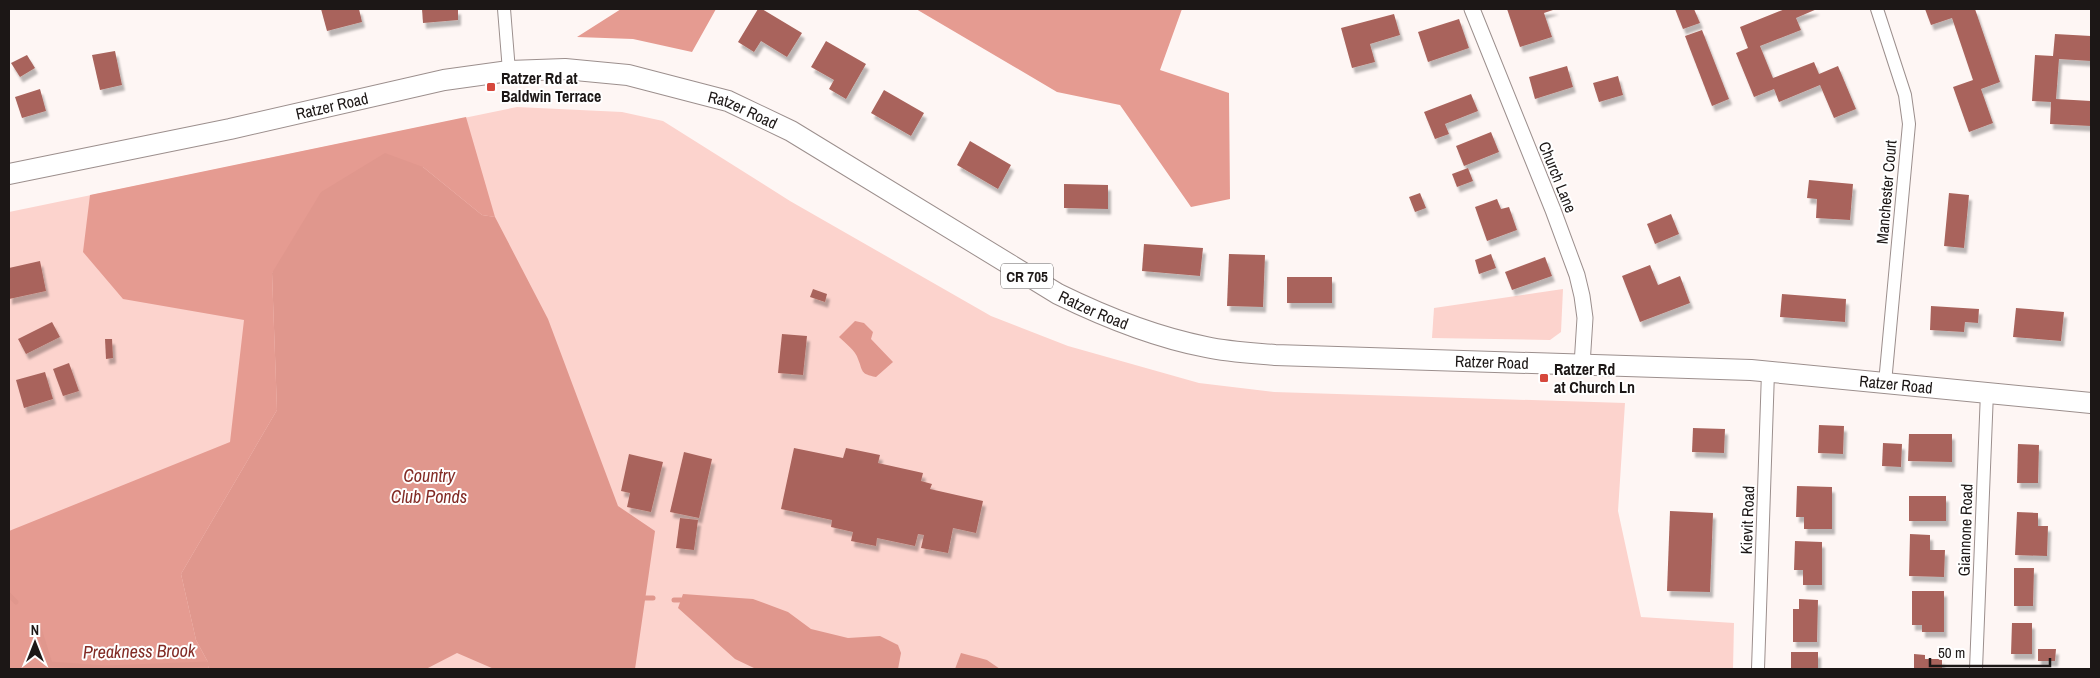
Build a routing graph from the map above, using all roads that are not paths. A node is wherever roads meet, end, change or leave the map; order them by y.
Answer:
1 (504, 9) edge
2 (1472, 9) edge
3 (1877, 9) edge
4 (509, 71) junction
5 (9, 174) edge
6 (1582, 365) junction
7 (1768, 372) junction
8 (1886, 383) junction
9 (1987, 392) junction
10 (2091, 403) edge
11 (1758, 669) edge
12 (1976, 669) edge

1 - 4 street
2 - 6 street, Church Lane
3 - 8 street, Manchester Court
4 - 5 main road, Ratzer Road / CR 705
4 - 6 main road, Ratzer Road / CR 705
6 - 7 main road, Ratzer Road / CR 705
7 - 8 main road, Ratzer Road / CR 705
7 - 11 street, Kievit Road
8 - 9 main road, Ratzer Road / CR 705
9 - 10 main road, Ratzer Road / CR 705
9 - 12 street, Giannone Road

